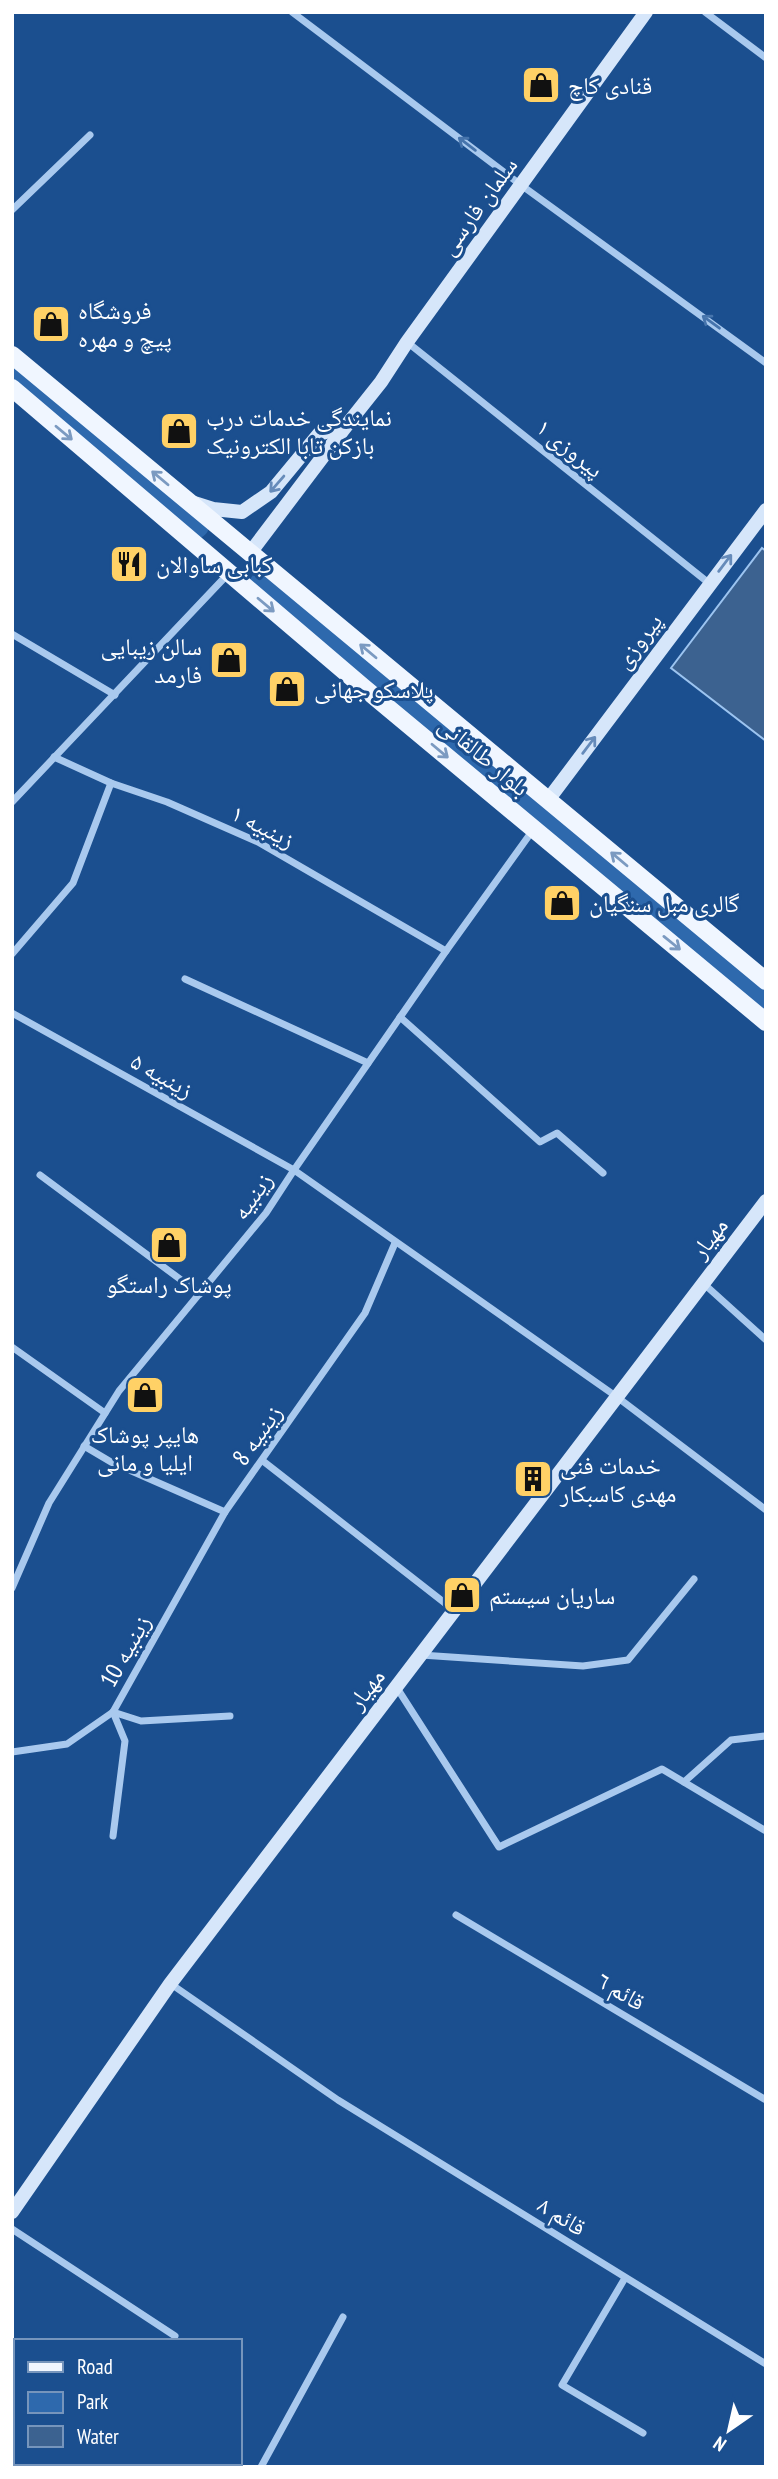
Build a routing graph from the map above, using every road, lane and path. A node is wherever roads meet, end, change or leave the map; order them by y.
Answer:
1 (292, 12) edge
2 (646, 12) edge
3 (705, 12) edge
4 (766, 58) edge
5 (90, 135) dead end
6 (522, 185) junction
7 (12, 210) edge
8 (407, 342) junction
9 (12, 355) edge
10 (766, 363) edge
11 (12, 388) edge
12 (346, 426) junction
13 (187, 501) junction
14 (766, 510) edge
15 (250, 553) junction
16 (214, 561) junction
17 (229, 573) junction
18 (709, 584) junction
19 (12, 634) edge
20 (115, 695) junction
21 (54, 757) junction
22 (111, 783) junction
23 (548, 800) junction
24 (12, 802) edge
25 (533, 829) junction
26 (446, 951) junction
27 (12, 954) edge
28 (185, 979) dead end
29 (765, 980) edge
30 (744, 1003) junction
31 (12, 1013) edge
32 (400, 1017) junction
33 (766, 1022) edge
34 (368, 1063) junction
35 (294, 1170) junction
36 (603, 1172) dead end
37 (40, 1175) dead end
38 (766, 1201) edge
39 (395, 1243) junction
40 (703, 1283) junction
41 (200, 1294) junction
42 (766, 1340) edge
43 (12, 1348) edge
44 (617, 1396) junction
45 (105, 1413) junction
46 (84, 1446) junction
47 (263, 1461) junction
48 (766, 1510) edge
49 (225, 1512) junction
50 (694, 1579) dead end
51 (12, 1588) edge
52 (455, 1611) junction
53 (420, 1655) junction
54 (396, 1687) junction
55 (113, 1712) junction
56 (230, 1716) dead end
57 (765, 1735) edge
58 (12, 1752) edge
59 (684, 1782) junction
60 (766, 1831) edge
61 (113, 1836) dead end
62 (456, 1915) dead end
63 (170, 1984) junction
64 (766, 2100) edge
65 (12, 2212) edge
66 (12, 2229) edge
67 (625, 2278) junction
68 (343, 2317) dead end
69 (175, 2336) dead end
70 (766, 2364) edge
71 (643, 2433) dead end
72 (261, 2467) edge

6 -> 1 street
2 - 6 street, سلمان فارسی
3 - 4 street
5 - 7 street
6 - 8 street, سلمان فارسی
10 -> 6 street
8 - 12 street, سلمان فارسی
8 - 18 street, پیروزی ١
13 -> 9 main road, بلوار طالقانی
11 -> 16 main road, بلوار طالقانی
12 -> 13 street, سلمان فارسی
12 - 15 street, سلمان فارسی
13 - 15 main road, بلوار طالقانی
18 -> 14 street, پیروزی
15 - 16 main road
23 -> 15 main road, بلوار طالقانی
16 - 17 main road, بلوار طالقانی
17 - 20 street
17 -> 25 main road, بلوار طالقانی
23 -> 18 street, پیروزی
19 - 20 street
20 - 21 street
21 - 22 street, زینبیه ۱
21 - 24 street
22 - 26 street, زینبیه ۱
22 - 27 street
29 -> 23 main road, بلوار طالقانی
25 - 26 street, زینبیه
25 -> 30 main road, بلوار طالقانی
26 - 32 street, زینبیه
28 - 34 street
29 - 30 main road
30 - 33 main road, بلوار طالقانی
31 - 35 street, زینبیه ۵
32 - 34 street, زینبیه
32 - 36 street
34 - 35 street, زینبیه
35 - 39 street, زینبیه ۵
35 - 41 street, زینبیه
37 - 41 street
38 - 40 street, مهیار
39 - 44 street, زینبیه ۵
39 - 47 street, زینبیه 8
40 - 42 street
40 - 44 street, مهیار
41 - 45 street, زینبیه
43 - 45 street
44 - 48 street, زینبیه ۵
44 - 52 street, مهیار
45 - 46 street, زینبیه
46 - 49 street
46 - 51 street, زینبیه
47 - 49 street, زینبیه 8
47 - 52 street
49 - 55 street, زینبیه 10
50 - 53 street
52 - 53 street, مهیار
53 - 54 street, مهیار
54 - 59 street
54 - 63 street, مهیار
55 - 56 street
55 - 58 street, زینبیه 10
55 - 61 street
57 - 59 street
59 - 60 street
62 - 64 street, قائم ٦
63 - 65 street, مهیار
63 - 67 street, قائم ٨
66 - 69 street
67 - 70 street, قائم ٨
67 - 71 street
68 - 72 street

